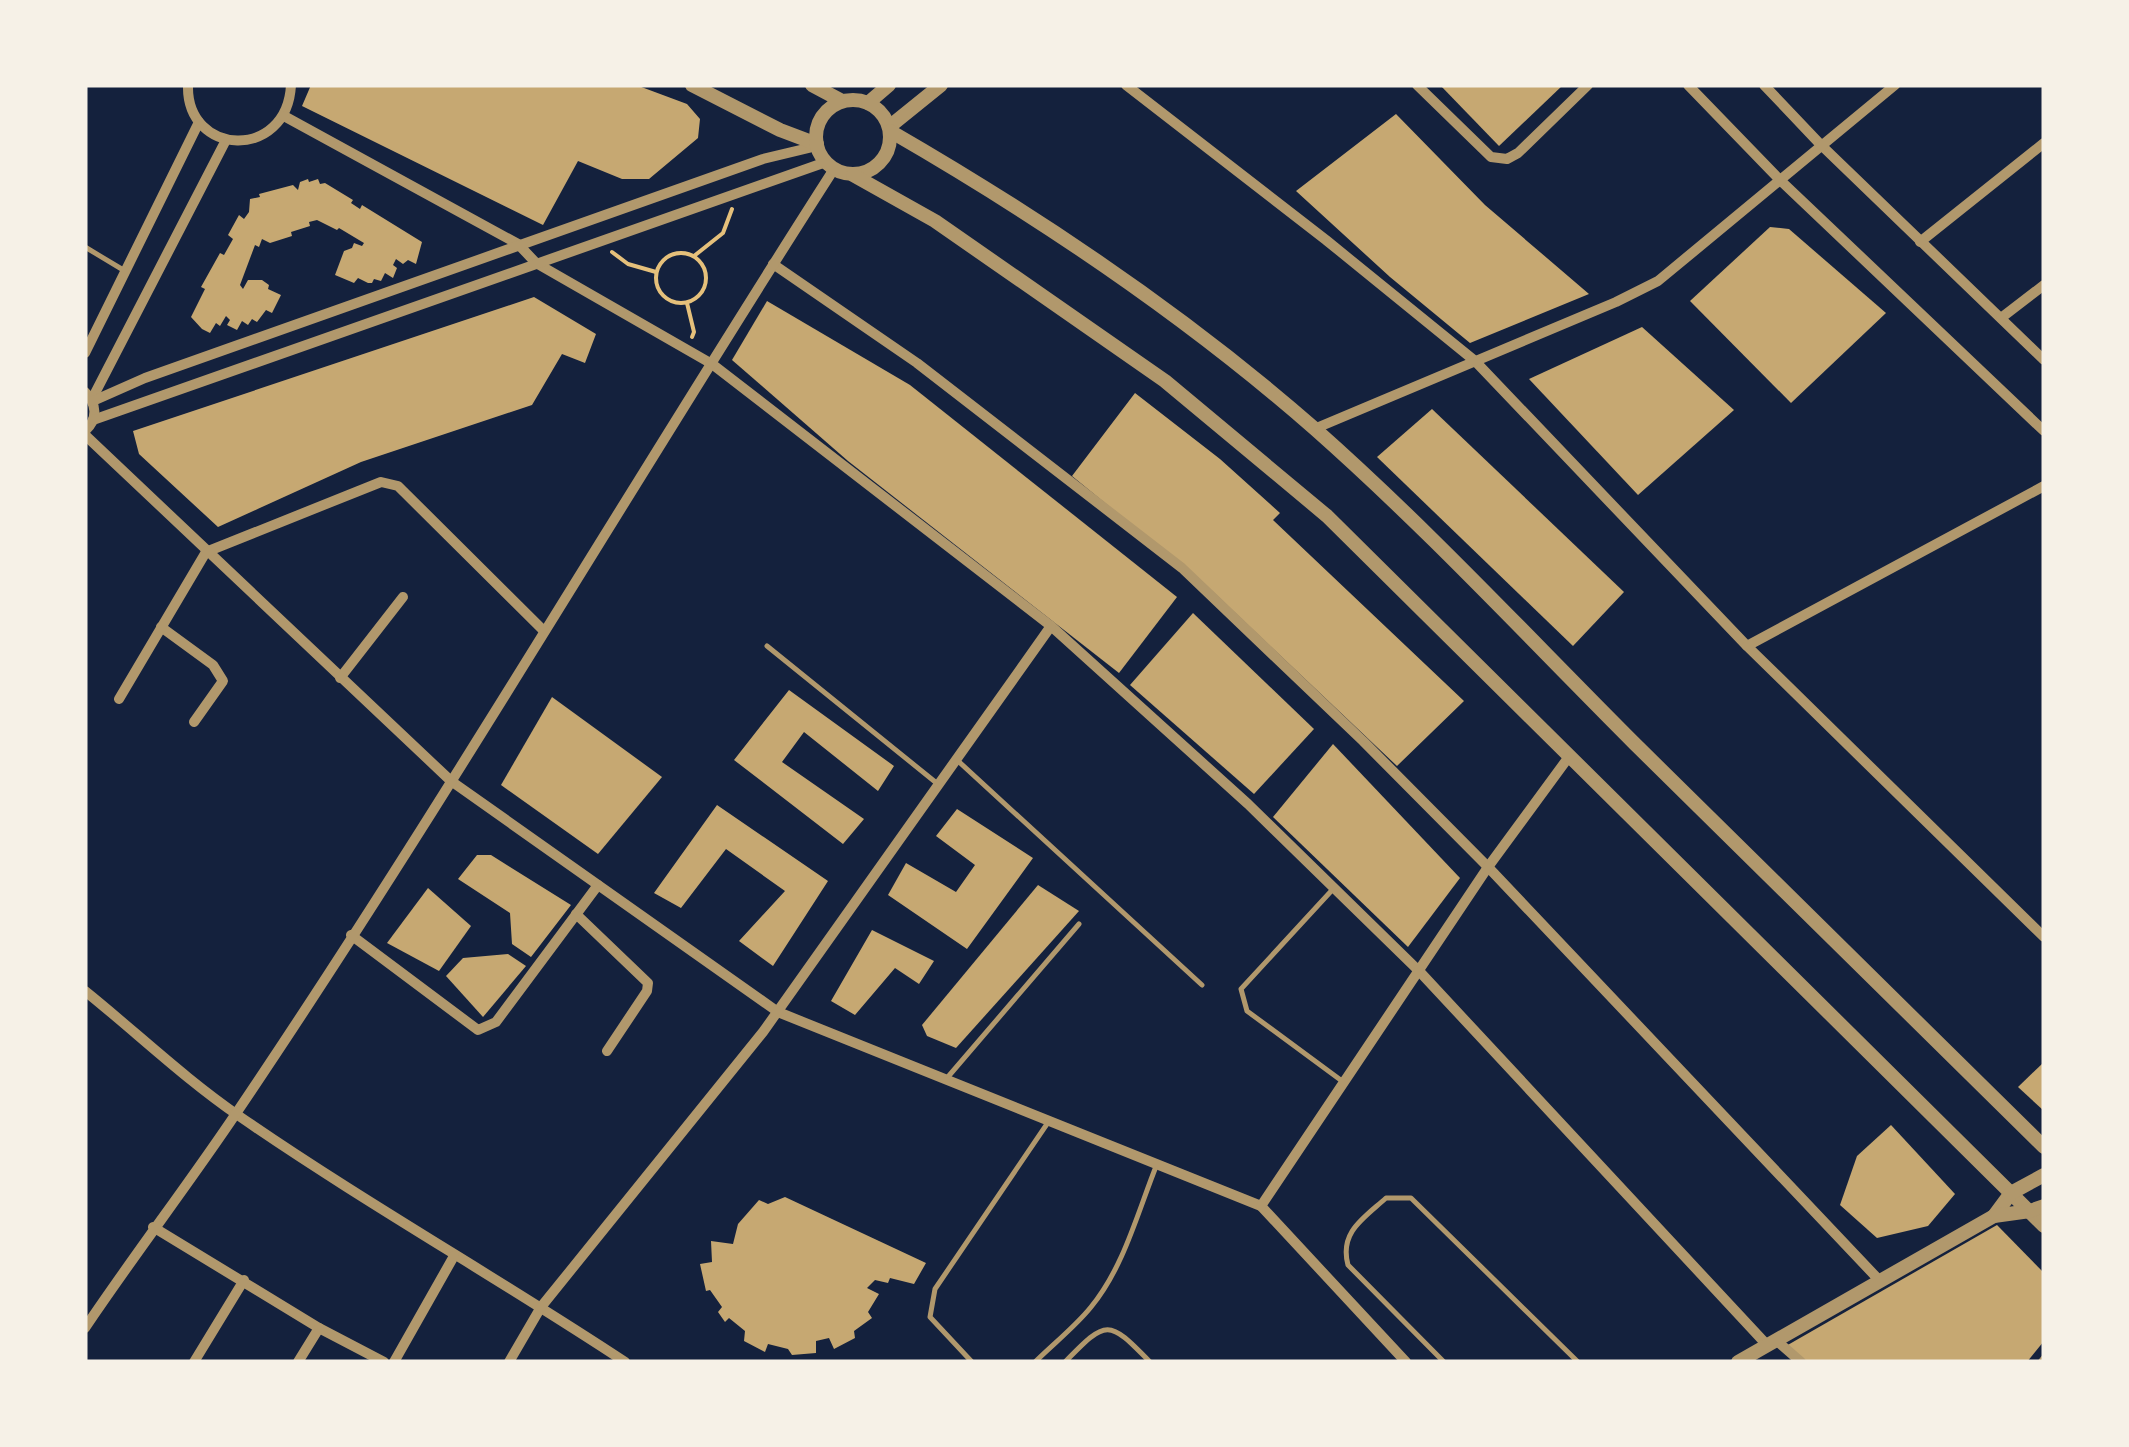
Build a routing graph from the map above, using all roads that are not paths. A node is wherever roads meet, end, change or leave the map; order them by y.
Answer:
1 (188, 85) edge
2 (291, 85) edge
3 (692, 85) edge
4 (812, 85) edge
5 (888, 85) edge
6 (941, 85) edge
7 (1126, 85) edge
8 (1416, 85) edge
9 (1588, 85) edge
10 (1688, 85) edge
11 (1764, 85) edge
12 (1895, 85) edge
13 (842, 101) junction
14 (868, 103) junction
15 (284, 116) junction
16 (199, 122) junction
17 (890, 129) junction
18 (226, 140) junction
19 (2044, 143) edge
20 (1820, 144) junction
21 (817, 145) junction
22 (829, 166) junction
23 (854, 175) junction
24 (1780, 178) junction
25 (1920, 242) junction
26 (518, 244) junction
27 (85, 248) edge
28 (536, 263) junction
29 (773, 264) junction
30 (125, 271) junction
31 (2044, 285) edge
32 (2001, 318) junction
33 (85, 352) edge
34 (2044, 360) edge
35 (1475, 361) junction
36 (712, 364) junction
37 (90, 397) edge
38 (94, 420) junction
39 (1314, 429) junction
40 (2044, 431) edge
41 (85, 433) edge
42 (2044, 486) edge
43 (206, 552) junction
44 (404, 597) dead end
45 (1052, 626) junction
46 (161, 628) junction
47 (544, 631) junction
48 (767, 646) dead end
49 (1747, 646) junction
50 (340, 678) junction
51 (118, 699) dead end
52 (194, 722) dead end
53 (1568, 758) junction
54 (957, 760) junction
55 (451, 781) junction
56 (939, 785) junction
57 (1488, 866) junction
58 (598, 885) junction
59 (1334, 888) junction
60 (576, 914) junction
61 (1079, 924) dead end
62 (351, 935) junction
63 (2044, 937) edge
64 (1420, 972) junction
65 (1202, 984) dead end
66 (85, 990) edge
67 (778, 1012) junction
68 (607, 1051) dead end
69 (945, 1080) junction
70 (1344, 1083) junction
71 (235, 1114) junction
72 (1049, 1122) junction
73 (2044, 1147) edge
74 (1158, 1164) junction
75 (2044, 1175) edge
76 (2011, 1192) junction
77 (1261, 1206) junction
78 (2037, 1208) edge
79 (1994, 1216) junction
80 (2044, 1226) edge
81 (153, 1227) junction
82 (454, 1256) junction
83 (244, 1280) junction
84 (1880, 1281) junction
85 (542, 1307) junction
86 (85, 1328) edge
87 (319, 1328) junction
88 (1772, 1343) junction
89 (194, 1362) edge
90 (298, 1362) edge
91 (384, 1362) edge
92 (394, 1362) edge
93 (509, 1362) edge
94 (626, 1362) edge
95 (972, 1362) edge
96 (1034, 1362) edge
97 (1065, 1362) edge
98 (1150, 1362) edge
99 (1406, 1362) edge
100 (1444, 1362) edge
101 (1578, 1362) edge
102 (1738, 1362) edge
103 (1802, 1362) edge

1 - 16 street
2 - 15 street
3 - 21 street
4 - 13 street
5 - 14 street
6 - 17 street
7 - 35 street
8 - 9 street
10 - 24 street
11 - 20 street
12 - 20 street
13 - 14 street
13 - 21 street
14 - 17 street
15 - 18 street
15 - 26 street
16 - 18 street
16 - 30 street
17 - 23 street
17 - 39 street
18 - 37 street
19 - 25 street
20 - 24 street
20 - 25 street
21 - 22 street
21 - 26 street
22 - 23 street
22 - 28 street
22 - 29 street
23 - 53 street
24 - 35 street
24 - 40 street
25 - 32 street
26 - 28 street
26 - 37 street
27 - 30 lane
28 - 36 street
28 - 38 street
29 - 36 street
29 - 57 street
30 - 33 street
31 - 32 street
32 - 34 street
35 - 39 street
35 - 49 street
36 - 45 street
36 - 47 street
37 - 38 street
38 - 41 street
39 - 73 street
41 - 43 street
42 - 49 street
43 - 46 street
43 - 47 street
43 - 50 street
44 - 50 street
45 - 54 street
45 - 59 street
46 - 51 street
46 - 52 street
47 - 55 street
48 - 56 lane
49 - 63 street
50 - 55 street
53 - 57 street
53 - 76 street
54 - 56 street
54 - 65 lane
55 - 58 street
55 - 62 street
56 - 67 street
57 - 64 street
57 - 84 street
58 - 60 street
58 - 67 street
59 - 64 street
59 - 70 lane
60 - 62 street
60 - 68 street
61 - 69 lane
62 - 71 street
64 - 70 street
64 - 88 street
66 - 71 street
67 - 69 street
67 - 85 street
69 - 72 street
70 - 77 street
71 - 81 street
71 - 82 street
72 - 74 street
72 - 95 lane
74 - 77 street
74 - 96 lane
75 - 76 street
76 - 78 street
76 - 79 street
77 - 99 street
78 - 79 street
78 - 80 street
79 - 84 street
81 - 83 street
81 - 86 street
82 - 85 street
82 - 92 street
83 - 87 street
83 - 89 street
84 - 88 street
85 - 93 street
85 - 94 street
87 - 90 street
87 - 91 street
88 - 102 street
88 - 103 street
97 - 98 lane
100 - 101 lane

